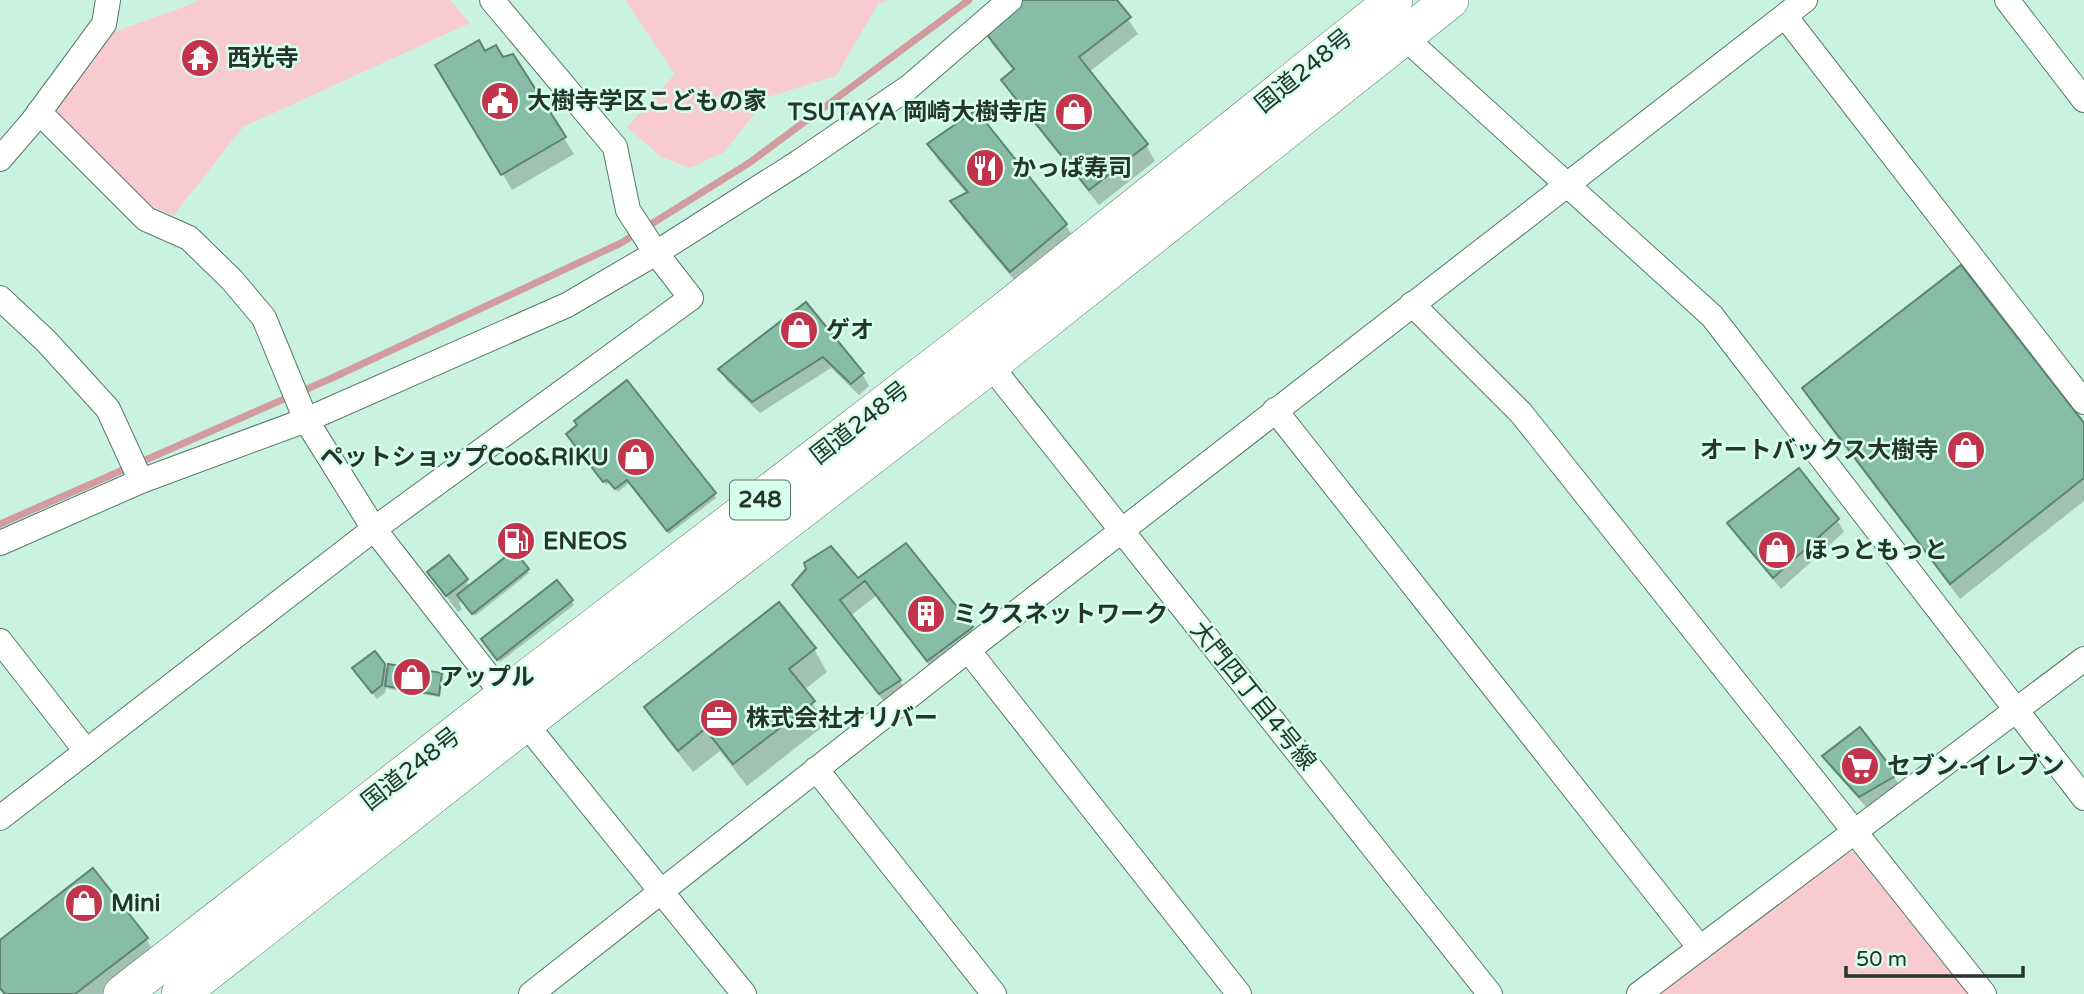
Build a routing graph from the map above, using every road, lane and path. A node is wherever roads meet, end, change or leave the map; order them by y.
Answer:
1 (107, 0) edge
2 (492, 0) edge
3 (1010, 0) edge
4 (1450, 0) edge
5 (1805, 0) edge
6 (2007, 0) edge
7 (1385, 12) edge
8 (1785, 16) junction
9 (2084, 100) edge
10 (39, 113) junction
11 (0, 159) edge
12 (1567, 184) junction
13 (656, 253) junction
14 (0, 298) edge
15 (1412, 304) junction
16 (990, 365) junction
17 (2084, 402) edge
18 (1275, 410) junction
19 (306, 420) junction
20 (141, 481) junction
21 (374, 529) junction
22 (1121, 531) junction
23 (0, 543) edge
24 (0, 641) edge
25 (968, 650) junction
26 (2084, 659) edge
27 (515, 709) junction
28 (2015, 710) junction
29 (86, 751) junction
30 (816, 769) junction
31 (2084, 798) edge
32 (0, 818) edge
33 (1854, 832) junction
34 (663, 891) junction
35 (1700, 948) junction
36 (122, 994) edge
37 (180, 994) edge
38 (531, 994) edge
39 (744, 994) edge
40 (994, 994) edge
41 (1240, 994) edge
42 (1490, 994) edge
43 (1639, 994) edge
44 (1984, 994) edge

1 - 10 street
2 - 13 street
3 - 13 street
4 - 7 highway, 国道248号 / 248
5 - 8 street
6 - 9 street
7 - 12 street
7 - 16 highway, 国道248号 / 248
7 - 27 highway, 国道248号 / 248
8 - 12 street
8 - 17 street
10 - 11 street
10 - 19 street
12 - 15 street
12 - 28 street
13 - 19 street
13 - 21 street
14 - 20 street
15 - 18 street
15 - 33 street
16 - 22 street, 大門四丁目4号線
16 - 27 highway, 国道248号 / 248
18 - 22 street
18 - 35 street
19 - 20 street
19 - 21 street
20 - 23 street
21 - 27 street
21 - 29 street
22 - 25 street
22 - 42 street, 大門四丁目4号線
24 - 29 street
25 - 30 street
25 - 41 street
26 - 28 street
27 - 34 street
27 - 36 highway, 国道248号 / 248
27 - 37 highway, 国道248号 / 248
28 - 31 street
28 - 33 street
29 - 32 street
30 - 34 street
30 - 40 street
33 - 35 street
33 - 44 street
34 - 38 street
34 - 39 street
35 - 43 street

